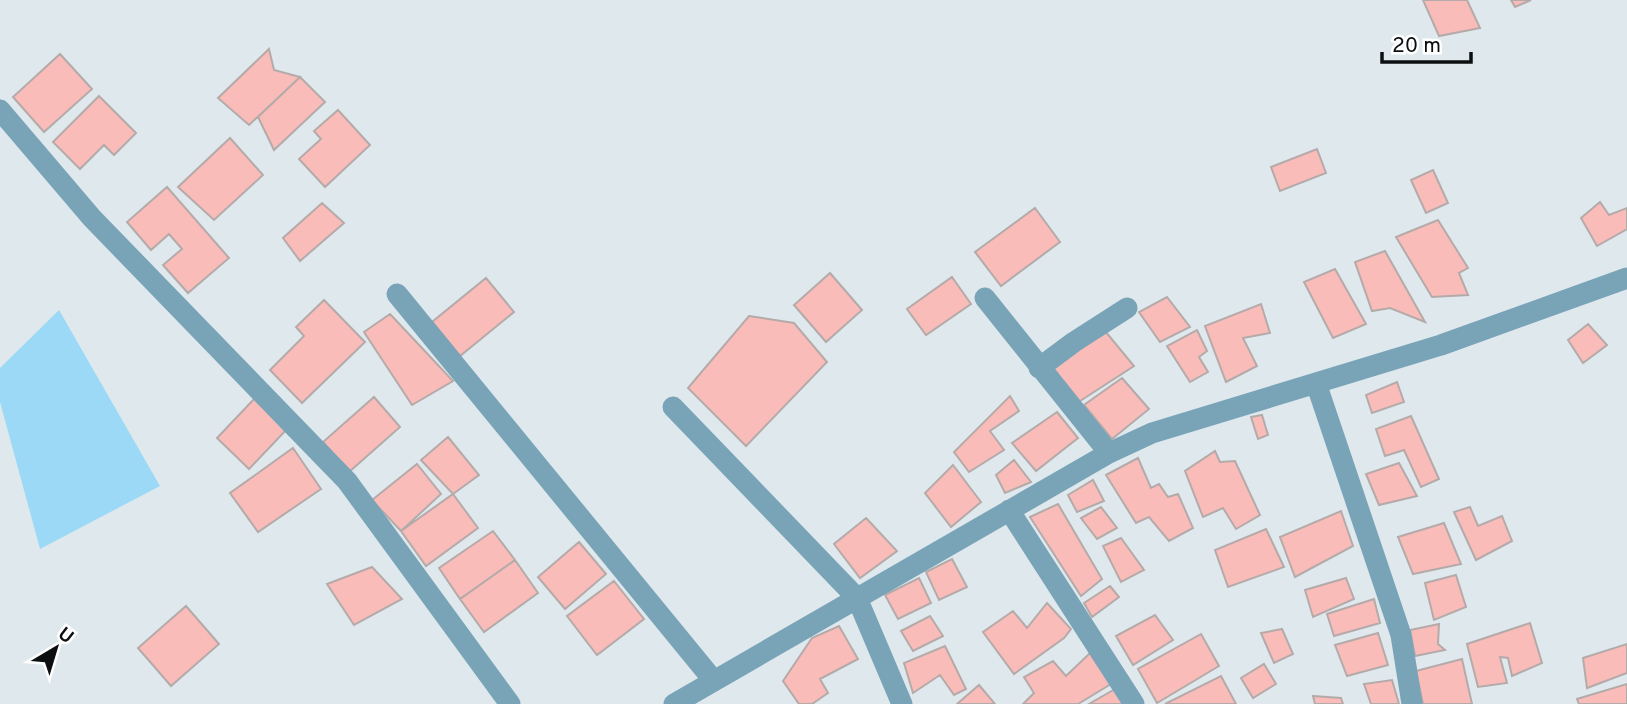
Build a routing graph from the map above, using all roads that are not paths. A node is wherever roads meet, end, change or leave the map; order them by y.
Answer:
1 (0, 110) edge
2 (1627, 278) edge
3 (397, 294) dead end
4 (985, 298) dead end
5 (1127, 308) dead end
6 (1040, 368) junction
7 (1316, 383) junction
8 (673, 407) dead end
9 (1109, 453) junction
10 (1009, 510) junction
11 (857, 598) junction
12 (714, 681) junction
13 (509, 704) edge
14 (674, 704) edge
15 (902, 704) edge
16 (1134, 704) edge
17 (1412, 704) edge

1 - 13 street
2 - 7 street
3 - 12 street
4 - 6 street
5 - 6 street
6 - 9 street
7 - 9 street
7 - 17 street
8 - 11 street
9 - 10 street
10 - 11 street
10 - 16 street
11 - 12 street
11 - 15 street
12 - 14 street

